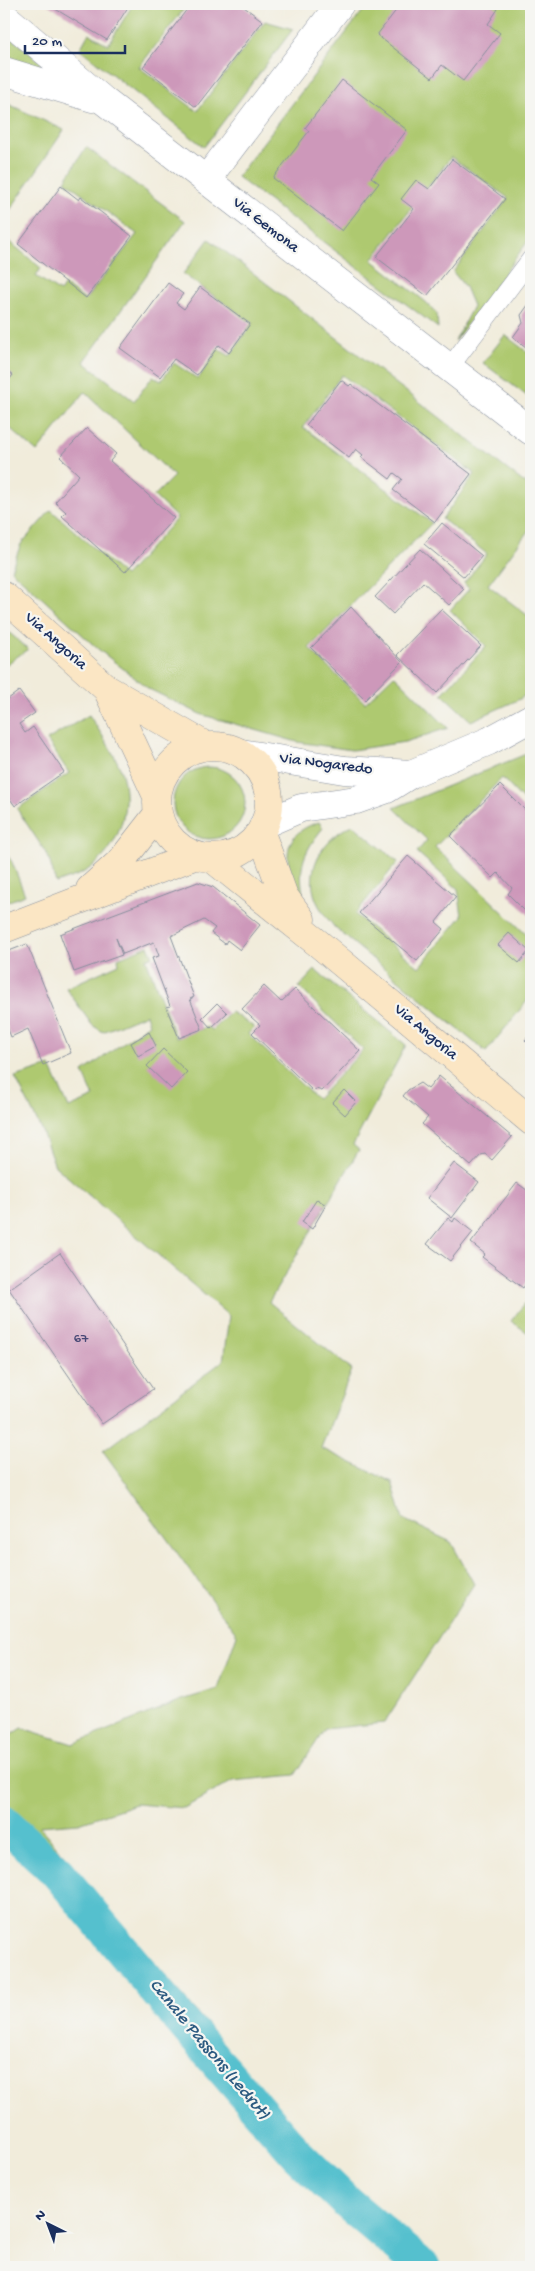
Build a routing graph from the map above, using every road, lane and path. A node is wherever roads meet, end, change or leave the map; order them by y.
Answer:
1 (340, 4) edge
2 (4, 16) edge
3 (4, 71) edge
4 (104, 101) junction
5 (206, 180) junction
6 (531, 259) edge
7 (449, 368) junction
8 (531, 431) edge
9 (4, 596) edge
10 (107, 688) junction
11 (531, 718) edge
12 (206, 746) junction
13 (241, 753) junction
14 (411, 774) junction
15 (157, 805) junction
16 (262, 828) junction
17 (203, 858) junction
18 (80, 898) junction
19 (4, 929) edge
20 (320, 944) junction
21 (531, 1121) edge

1 - 5 street
2 - 4 street, Via Gemona
3 - 4 street
4 - 5 street, Via Gemona
5 - 7 street, Via Gemona
6 - 7 lane
7 - 8 street, Via Gemona
9 - 10 street, Via Angoria
10 - 12 street, Via Angoria
10 - 15 street, Via Angoria
11 - 14 street, Via Nogaredo
12 - 13 street
12 - 15 street
13 - 14 street, Via Nogaredo
13 - 16 street
14 - 16 street, Via Nogaredo
15 - 17 street
15 - 18 street
16 - 17 street
16 - 20 street, Via Angoria
17 - 18 street
17 - 20 street, Via Angoria
18 - 19 street
20 - 21 street, Via Angoria

